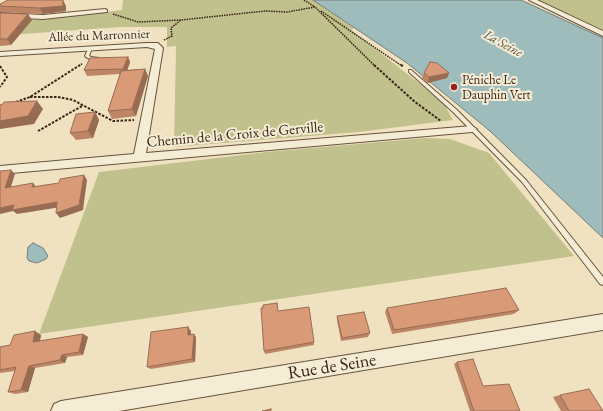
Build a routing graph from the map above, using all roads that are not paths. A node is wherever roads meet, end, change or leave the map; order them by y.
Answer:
1 (532, 0) edge
2 (105, 11) road end
3 (0, 15) edge
4 (603, 34) edge
5 (90, 48) junction
6 (0, 54) edge
7 (102, 59) edge
8 (410, 71) road end
9 (472, 129) junction
10 (139, 158) junction
11 (0, 170) edge
12 (603, 282) edge
13 (603, 322) edge
14 (61, 411) edge

1 - 4 street
2 - 3 street
5 - 6 street, Allée du Marronnier
5 - 7 lane
5 - 10 street, Allée du Marronnier
8 - 9 lane
9 - 10 street, Chemin de la Croix de Gerville
9 - 12 lane
10 - 11 street, Chemin de la Croix de Gerville
13 - 14 street, Rue de Seine

